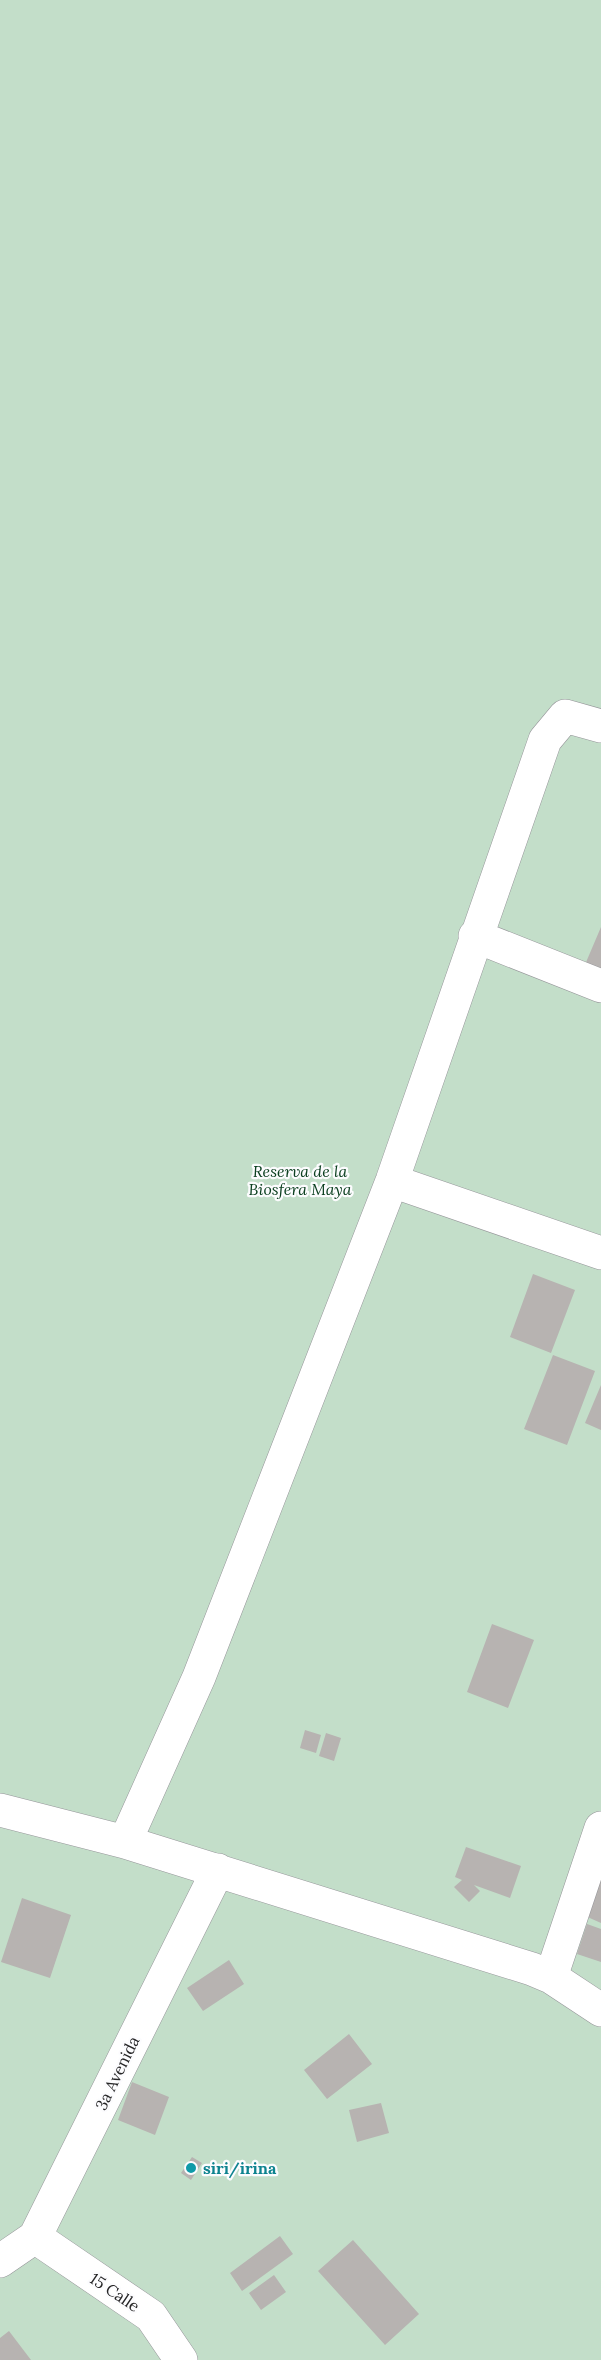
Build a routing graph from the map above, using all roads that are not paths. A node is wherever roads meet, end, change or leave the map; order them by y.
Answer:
1 (601, 726) edge
2 (476, 936) junction
3 (601, 986) edge
4 (392, 1181) junction
5 (601, 1253) edge
6 (0, 1810) edge
7 (601, 1828) edge
8 (125, 1842) junction
9 (218, 1870) junction
10 (551, 1977) junction
11 (601, 2010) edge
12 (35, 2237) junction
13 (0, 2261) edge
14 (181, 2360) edge

1 - 2 street
2 - 3 street
2 - 4 street
4 - 5 street
4 - 8 street
6 - 8 street
7 - 10 street
8 - 9 street
9 - 10 street
9 - 12 street, 3a Avenida
10 - 11 street
12 - 13 street, 3a Avenida
12 - 14 street, 15 Calle

